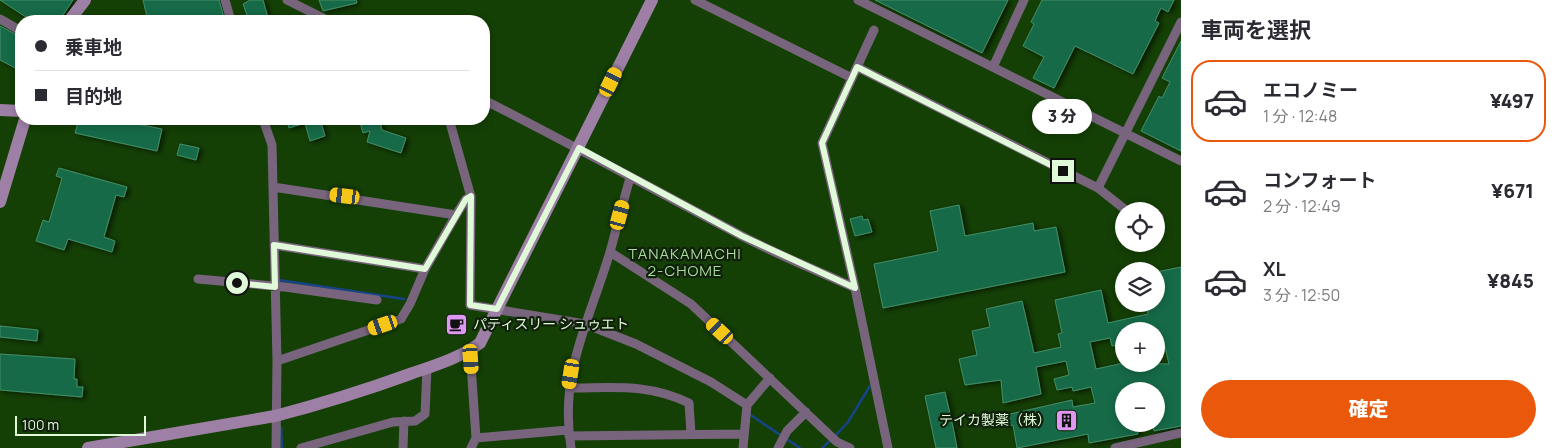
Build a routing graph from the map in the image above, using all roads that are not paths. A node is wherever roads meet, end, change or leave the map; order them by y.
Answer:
1 (85, 0) edge
2 (225, 0) edge
3 (287, 0) edge
4 (652, 0) edge
5 (695, 0) edge
6 (858, 0) edge
7 (1024, 0) edge
8 (74, 15) edge
9 (229, 15) edge
10 (317, 15) edge
11 (0, 19) edge
12 (1181, 22) edge
13 (15, 28) edge
14 (874, 30) dead end
15 (857, 67) junction
16 (992, 67) junction
17 (852, 78) junction
18 (490, 103) edge
19 (0, 110) edge
20 (15, 110) edge
21 (23, 125) edge
22 (265, 125) edge
23 (451, 125) edge
24 (1126, 133) junction
25 (579, 148) junction
26 (1181, 161) edge
27 (630, 178) junction
28 (272, 187) junction
29 (1098, 188) junction
30 (471, 196) junction
31 (0, 202) edge
32 (1116, 202) edge
33 (456, 215) junction
34 (274, 245) junction
35 (610, 252) junction
36 (425, 269) junction
37 (198, 279) dead end
38 (275, 287) junction
39 (855, 288) junction
40 (378, 300) dead end
41 (497, 309) junction
42 (585, 324) junction
43 (470, 350) junction
44 (277, 361) junction
45 (427, 368) junction
46 (770, 378) junction
47 (569, 388) junction
48 (747, 405) junction
49 (806, 412) junction
50 (276, 416) junction
51 (404, 421) junction
52 (569, 433) junction
53 (1181, 433) edge
54 (691, 434) junction
55 (743, 434) junction
56 (476, 438) junction
57 (88, 448) edge
58 (276, 448) edge
59 (301, 448) edge
60 (403, 448) edge
61 (471, 448) edge
62 (571, 448) edge
63 (743, 448) edge
64 (778, 448) edge
65 (850, 448) edge
66 (888, 448) edge
67 (1118, 448) edge

1 - 8 street
2 - 9 street
3 - 10 street
4 - 25 street
5 - 17 street
6 - 16 street
7 - 16 street
11 - 13 street
12 - 24 street
14 - 15 street
15 - 17 street
15 - 29 street
16 - 24 street
17 - 39 street
18 - 25 street
19 - 20 street
21 - 31 street
22 - 28 street
23 - 30 street
24 - 26 street
24 - 29 street
25 - 27 street
25 - 41 street
27 - 35 street
27 - 39 street
28 - 33 street
28 - 34 street
29 - 32 street
30 - 33 street
30 - 41 street
33 - 36 street
34 - 36 street
34 - 38 street
35 - 42 street
35 - 46 street
36 - 44 street
37 - 38 street
38 - 40 street
38 - 44 street
39 - 66 street
41 - 42 street
41 - 43 street
42 - 47 street
42 - 48 street
43 - 45 street
43 - 56 street
44 - 50 street
45 - 50 street
45 - 51 street
46 - 48 street
46 - 49 street
47 - 52 street
47 - 54 street
48 - 55 street
49 - 64 street
49 - 65 street
50 - 57 street
50 - 58 street
51 - 59 street
51 - 60 street
52 - 54 street
52 - 56 street
52 - 62 street
53 - 67 street
54 - 55 street
55 - 63 street
56 - 61 street

